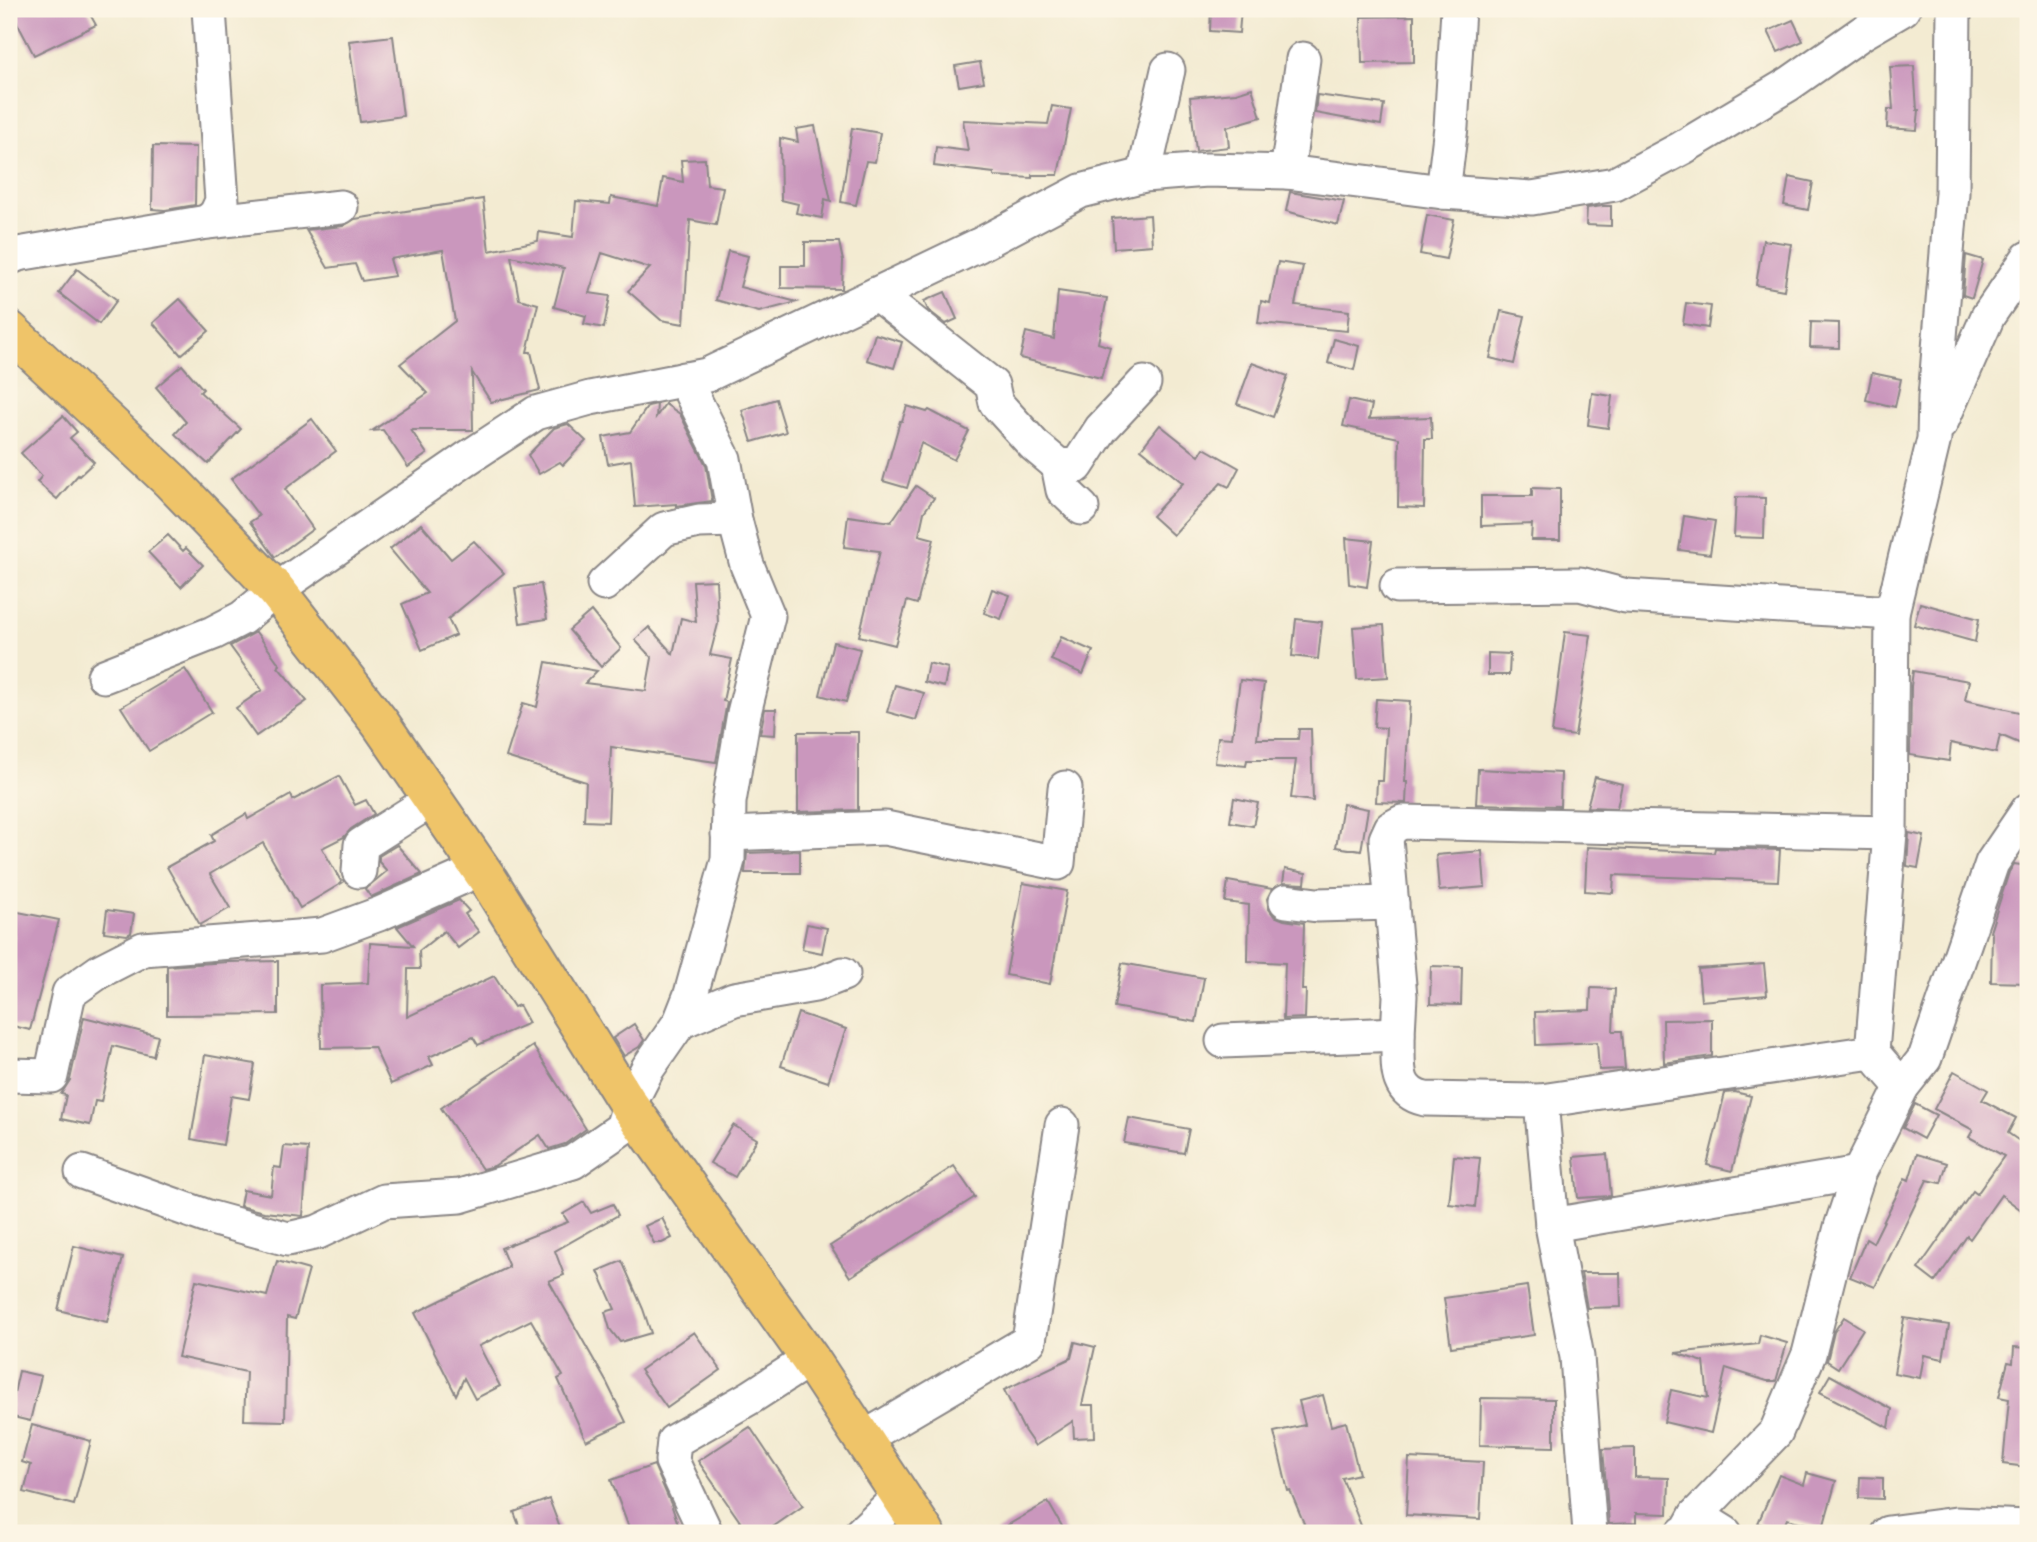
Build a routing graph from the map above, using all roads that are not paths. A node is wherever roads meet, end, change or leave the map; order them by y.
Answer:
1 (209, 9) edge
2 (1458, 9) edge
3 (1903, 9) edge
4 (1954, 9) edge
5 (1303, 59) dead end
6 (1168, 70) dead end
7 (1287, 172) junction
8 (1144, 175) junction
9 (1443, 192) junction
10 (341, 207) dead end
11 (207, 222) junction
12 (9, 258) edge
13 (2028, 258) edge
14 (877, 294) junction
15 (9, 330) edge
16 (684, 379) junction
17 (1144, 383) dead end
18 (1934, 439) junction
19 (1058, 466) junction
20 (1082, 508) dead end
21 (735, 520) junction
22 (604, 584) dead end
23 (1397, 586) dead end
24 (276, 590) junction
25 (1892, 613) junction
26 (104, 676) dead end
27 (1065, 788) dead end
28 (433, 799) junction
29 (2028, 810) edge
30 (1890, 833) junction
31 (728, 834) junction
32 (481, 869) junction
33 (359, 871) dead end
34 (1286, 901) dead end
35 (1392, 903) junction
36 (843, 974) dead end
37 (680, 1022) junction
38 (1398, 1034) junction
39 (1223, 1041) dead end
40 (1872, 1052) junction
41 (9, 1075) edge
42 (1902, 1087) junction
43 (1541, 1101) junction
44 (629, 1105) junction
45 (1062, 1125) dead end
46 (82, 1172) dead end
47 (1859, 1173) junction
48 (1552, 1225) junction
49 (810, 1359) junction
50 (864, 1438) junction
51 (901, 1495) junction
52 (1690, 1524) edge
53 (2028, 1527) edge
54 (706, 1533) edge
55 (861, 1533) edge
56 (925, 1533) edge
57 (1590, 1533) edge
58 (1725, 1533) edge
59 (1888, 1533) edge

1 - 11 street
2 - 9 street
3 - 9 street
4 - 18 street
5 - 7 street
6 - 8 street
7 - 8 street
7 - 9 street
8 - 14 street
10 - 11 street
11 - 12 street
13 - 18 street
14 - 16 street
14 - 19 street
15 - 24 main road
16 - 21 street
16 - 24 street
17 - 19 street
18 - 25 street
19 - 20 street
21 - 22 street
21 - 31 street
23 - 25 street
24 - 26 street
24 - 28 main road
25 - 30 street
27 - 31 street
28 - 32 main road
28 - 33 street
29 - 42 street
30 - 35 street
30 - 40 street
31 - 37 street
32 - 41 street
32 - 44 main road
34 - 35 street
35 - 38 street
36 - 37 street
37 - 44 street
38 - 39 street
38 - 43 street
40 - 42 street
40 - 43 street
42 - 47 street
43 - 48 street
44 - 46 street
44 - 49 main road
45 - 50 street
47 - 48 street
47 - 52 street
48 - 57 street
49 - 50 main road
49 - 54 street
50 - 51 main road
51 - 55 street
51 - 56 main road
52 - 58 street
53 - 59 street

